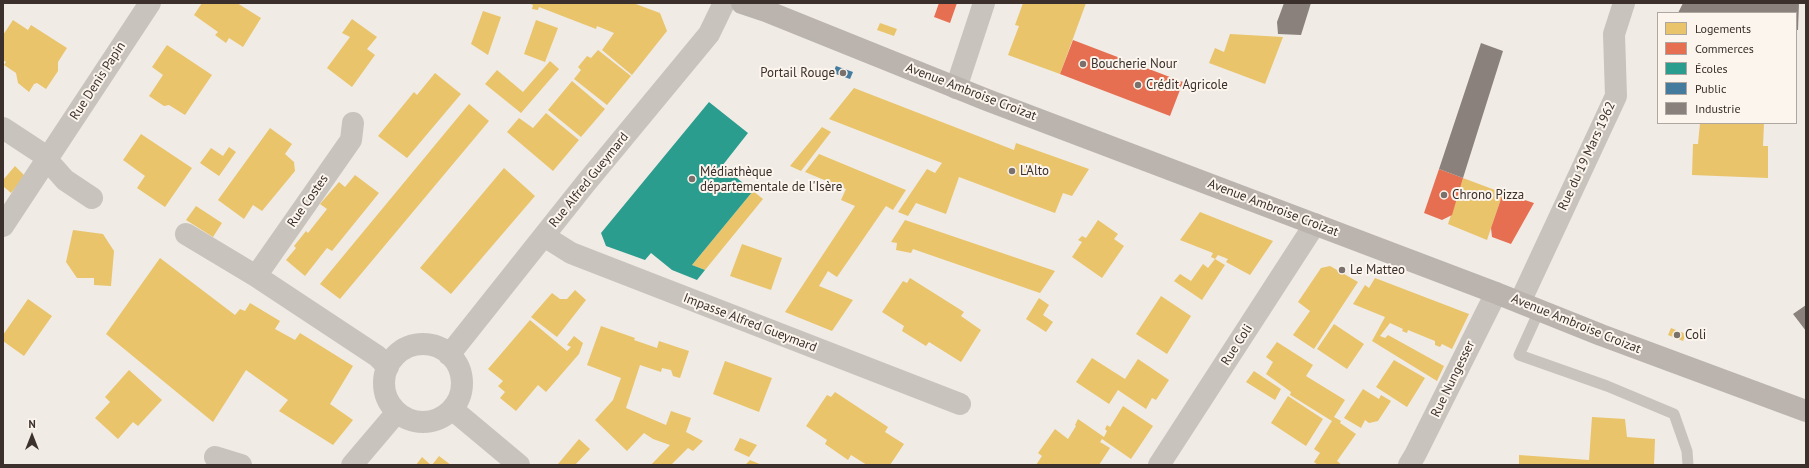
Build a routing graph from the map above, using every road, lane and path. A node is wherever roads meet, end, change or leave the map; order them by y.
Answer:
1 (150, 3) edge
2 (724, 3) edge
3 (742, 3) edge
4 (984, 3) edge
5 (1624, 3) edge
6 (956, 88) junction
7 (353, 123) dead end
8 (3, 128) edge
9 (47, 160) junction
10 (92, 198) dead end
11 (1314, 224) junction
12 (3, 226) edge
13 (186, 234) dead end
14 (544, 236) junction
15 (256, 276) junction
16 (1496, 293) junction
17 (1520, 302) junction
18 (1539, 311) junction
19 (449, 355) junction
20 (388, 367) junction
21 (960, 404) dead end
22 (452, 408) junction
23 (1806, 410) edge
24 (397, 412) junction
25 (215, 457) dead end
26 (241, 465) edge
27 (352, 465) edge
28 (519, 465) edge
29 (1159, 465) edge
30 (1408, 465) edge
31 (1688, 465) edge

1 - 9 street, Rue Denis Papin
2 - 14 street, Rue Alfred Gueymard
3 - 6 street, Avenue Ambroise Croizat
4 - 6 street
5 - 17 street, Rue du 19 Mars 1962
6 - 11 street, Avenue Ambroise Croizat
7 - 15 street, Rue Costes
8 - 9 street
9 - 10 street
9 - 12 street, Rue Denis Papin
11 - 16 street, Avenue Ambroise Croizat
11 - 29 street, Rue Coli
13 - 15 street
14 - 19 street, Rue Alfred Gueymard
14 - 21 street, Impasse Alfred Gueymard
15 - 20 street
16 - 17 street, Avenue Ambroise Croizat
16 - 30 street, Rue Nungesser
17 - 18 street, Avenue Ambroise Croizat
18 - 23 street, Avenue Ambroise Croizat
18 - 31 lane
19 - 20 street
19 - 22 street
20 - 24 street
22 - 24 street
22 - 28 street
24 - 27 street
25 - 26 street

